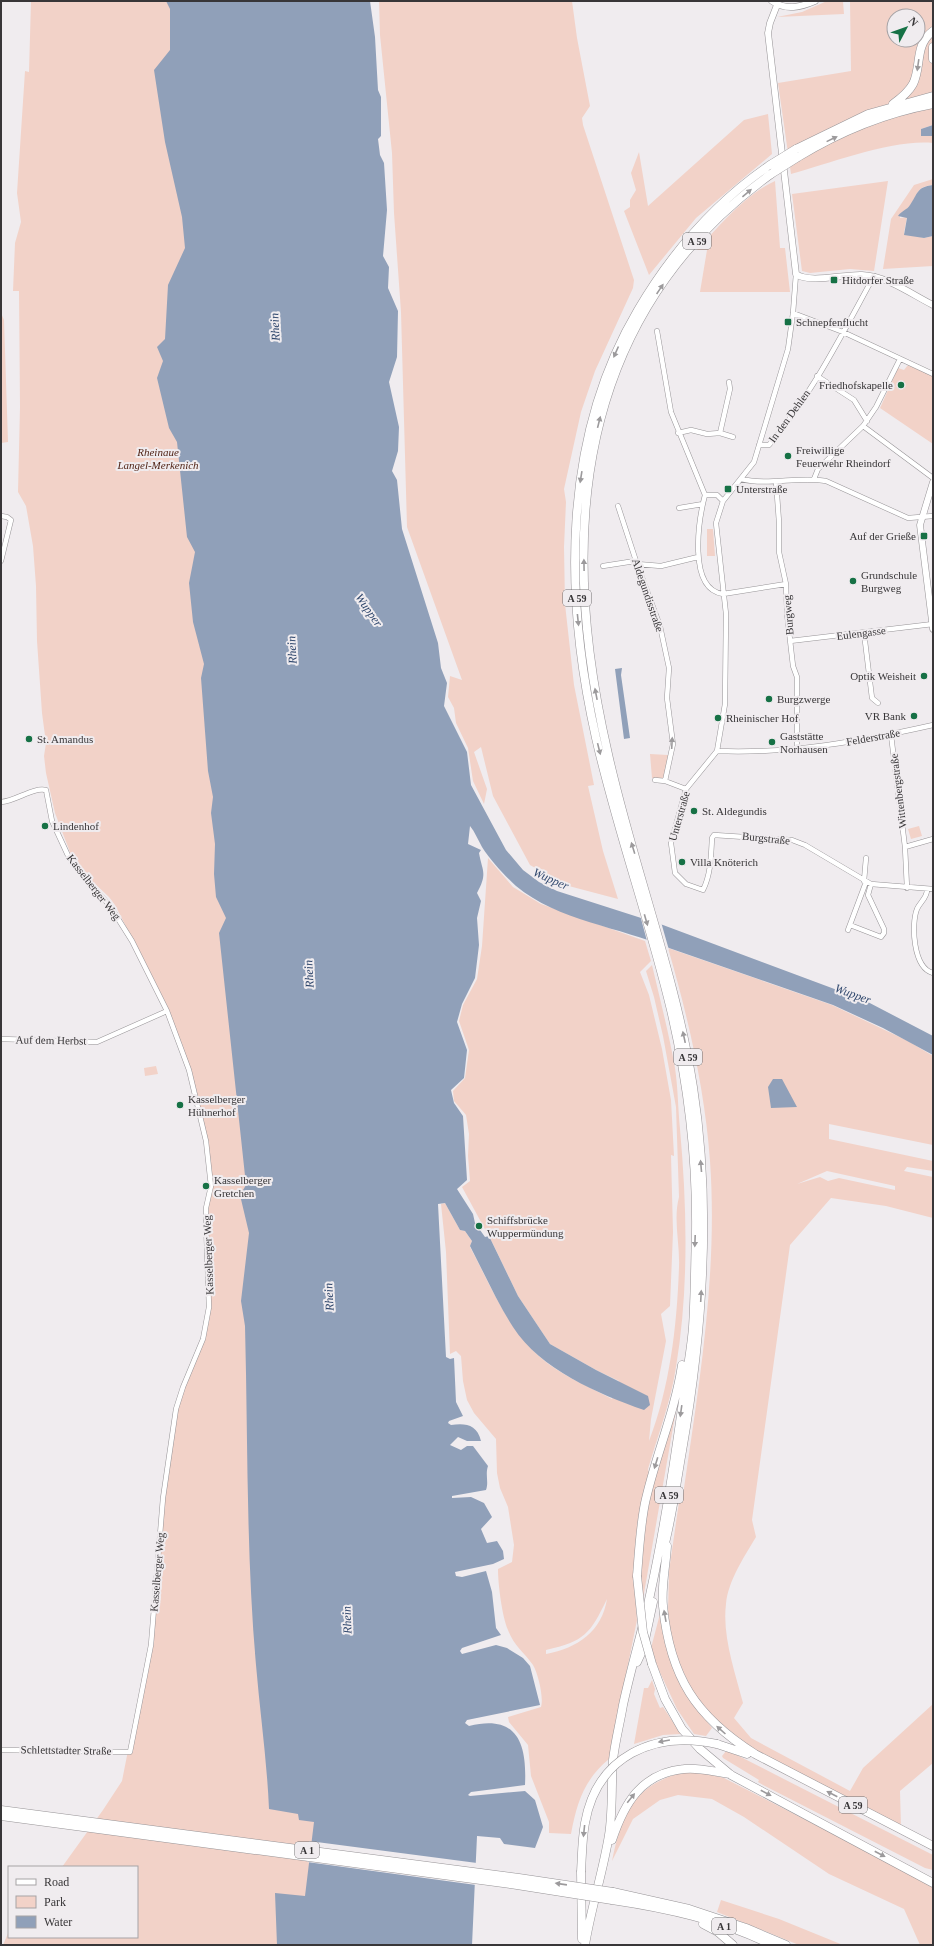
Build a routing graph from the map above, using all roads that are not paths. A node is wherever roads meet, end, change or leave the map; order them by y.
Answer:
1 (815, 1) edge
2 (775, 3) edge
3 (933, 31) edge
4 (933, 47) edge
5 (933, 59) edge
6 (933, 96) edge
7 (933, 104) edge
8 (890, 107) junction
9 (797, 153) junction
10 (796, 274) junction
11 (874, 276) junction
12 (933, 305) edge
13 (793, 314) junction
14 (657, 331) dead end
15 (843, 332) junction
16 (900, 359) junction
17 (933, 374) edge
18 (817, 376) junction
19 (729, 382) dead end
20 (867, 421) junction
21 (864, 426) junction
22 (678, 433) junction
23 (720, 433) junction
24 (733, 437) dead end
25 (759, 445) junction
26 (933, 478) edge
27 (741, 479) junction
28 (814, 479) junction
29 (776, 481) junction
30 (933, 482) edge
31 (705, 495) junction
32 (723, 501) junction
33 (703, 504) junction
34 (618, 506) dead end
35 (679, 508) dead end
36 (1, 516) edge
37 (933, 516) edge
38 (921, 517) junction
39 (698, 558) junction
40 (1, 561) edge
41 (636, 563) junction
42 (603, 566) dead end
43 (786, 584) junction
44 (723, 594) junction
45 (933, 626) edge
46 (864, 633) junction
47 (790, 642) junction
48 (878, 703) dead end
49 (933, 725) edge
50 (891, 735) junction
51 (797, 749) junction
52 (717, 751) junction
53 (655, 780) dead end
54 (665, 781) junction
55 (686, 789) junction
56 (1, 802) edge
57 (933, 839) edge
58 (905, 847) junction
59 (866, 858) dead end
60 (865, 881) junction
61 (871, 884) junction
62 (907, 888) junction
63 (703, 890) joint
64 (927, 890) junction
65 (933, 890) edge
66 (850, 925) junction
67 (848, 930) dead end
68 (933, 973) edge
69 (668, 986) junction
70 (167, 1010) junction
71 (1, 1039) edge
72 (694, 1289) junction
73 (668, 1531) junction
74 (1, 1750) edge
75 (130, 1752) joint
76 (731, 1775) junction
77 (802, 1778) junction
78 (1, 1810) edge
79 (1, 1816) edge
80 (610, 1846) junction
81 (933, 1846) edge
82 (933, 1883) edge
83 (612, 1896) junction
84 (675, 1911) junction
85 (585, 1945) edge
86 (733, 1945) edge
87 (772, 1945) edge
88 (786, 1945) edge

1 - 2 street
2 - 10 street
3 -> 8 highway
4 - 5 highway
6 - 8 highway, A 59
9 -> 7 highway, A 59
8 - 9 highway, A 59
69 -> 9 highway, A 59, bridge
9 -> 69 highway, A 59, bridge
10 - 11 street
10 - 13 street
11 - 12 street
11 - 15 street, In den Dehlen
13 - 15 street
13 - 25 street
14 - 22 street
15 - 16 street
15 - 18 street, In den Dehlen
16 - 17 street
16 - 20 street
18 - 20 street
18 - 25 street, In den Dehlen
19 - 23 street
20 - 21 street
21 - 26 street
21 - 28 street
22 - 23 street
22 - 31 street
23 - 24 street
25 - 27 street
27 - 29 street
27 - 32 street
28 - 29 street
28 - 38 street
29 - 43 street, Burgweg
30 - 38 street
31 - 32 street
31 - 33 street
32 - 44 street, Unterstraße
33 - 35 street
33 - 39 street
34 - 41 street, Aldegundisstraße
36 - 40 street
37 - 38 street
38 - 45 street
39 - 41 street
39 - 44 street
41 - 42 street
54 -> 41 street, Aldegundisstraße
43 - 44 street
43 - 47 street, Burgweg
44 - 52 street, Unterstraße
45 - 46 street, Eulengasse
46 - 47 street, Eulengasse
46 - 48 street
47 - 51 street, Burgweg
49 - 50 street, Felderstraße
50 - 51 street, Felderstraße
50 - 58 street, Wittenbergstraße
51 - 52 street, Felderstraße
52 - 55 street, Unterstraße
53 - 54 street
54 - 55 street
55 - 63 street, Unterstraße
56 - 70 street, Kasselberger Weg
57 - 58 street
58 - 62 street, Wittenbergstraße
59 - 60 street
60 - 61 street, Burgstraße
60 - 63 street, Burgstraße
60 - 66 street
61 - 62 street, Burgstraße
61 - 66 street
62 - 64 street, Burgstraße
64 - 65 street, Burgstraße
64 - 68 street
66 - 67 street
69 -> 72 highway, A 59
73 -> 69 highway, A 59
70 - 71 street, Auf dem Herbst
70 - 75 street, Kasselberger Weg
72 -> 76 highway, bridge
72 -> 85 highway, A 59
77 -> 73 highway, A 59
73 - 80 highway, A 59
74 - 75 street, Schlettstadter Straße
80 -> 76 highway
76 -> 82 highway
81 -> 77 highway, A 59
77 -> 85 highway, bridge
83 -> 78 highway, A 1, bridge
79 - 83 highway, A 1, bridge
80 - 85 highway, A 59
83 - 84 highway, A 1
83 - 88 highway, A 1
84 - 86 highway
84 - 87 highway, A 1

